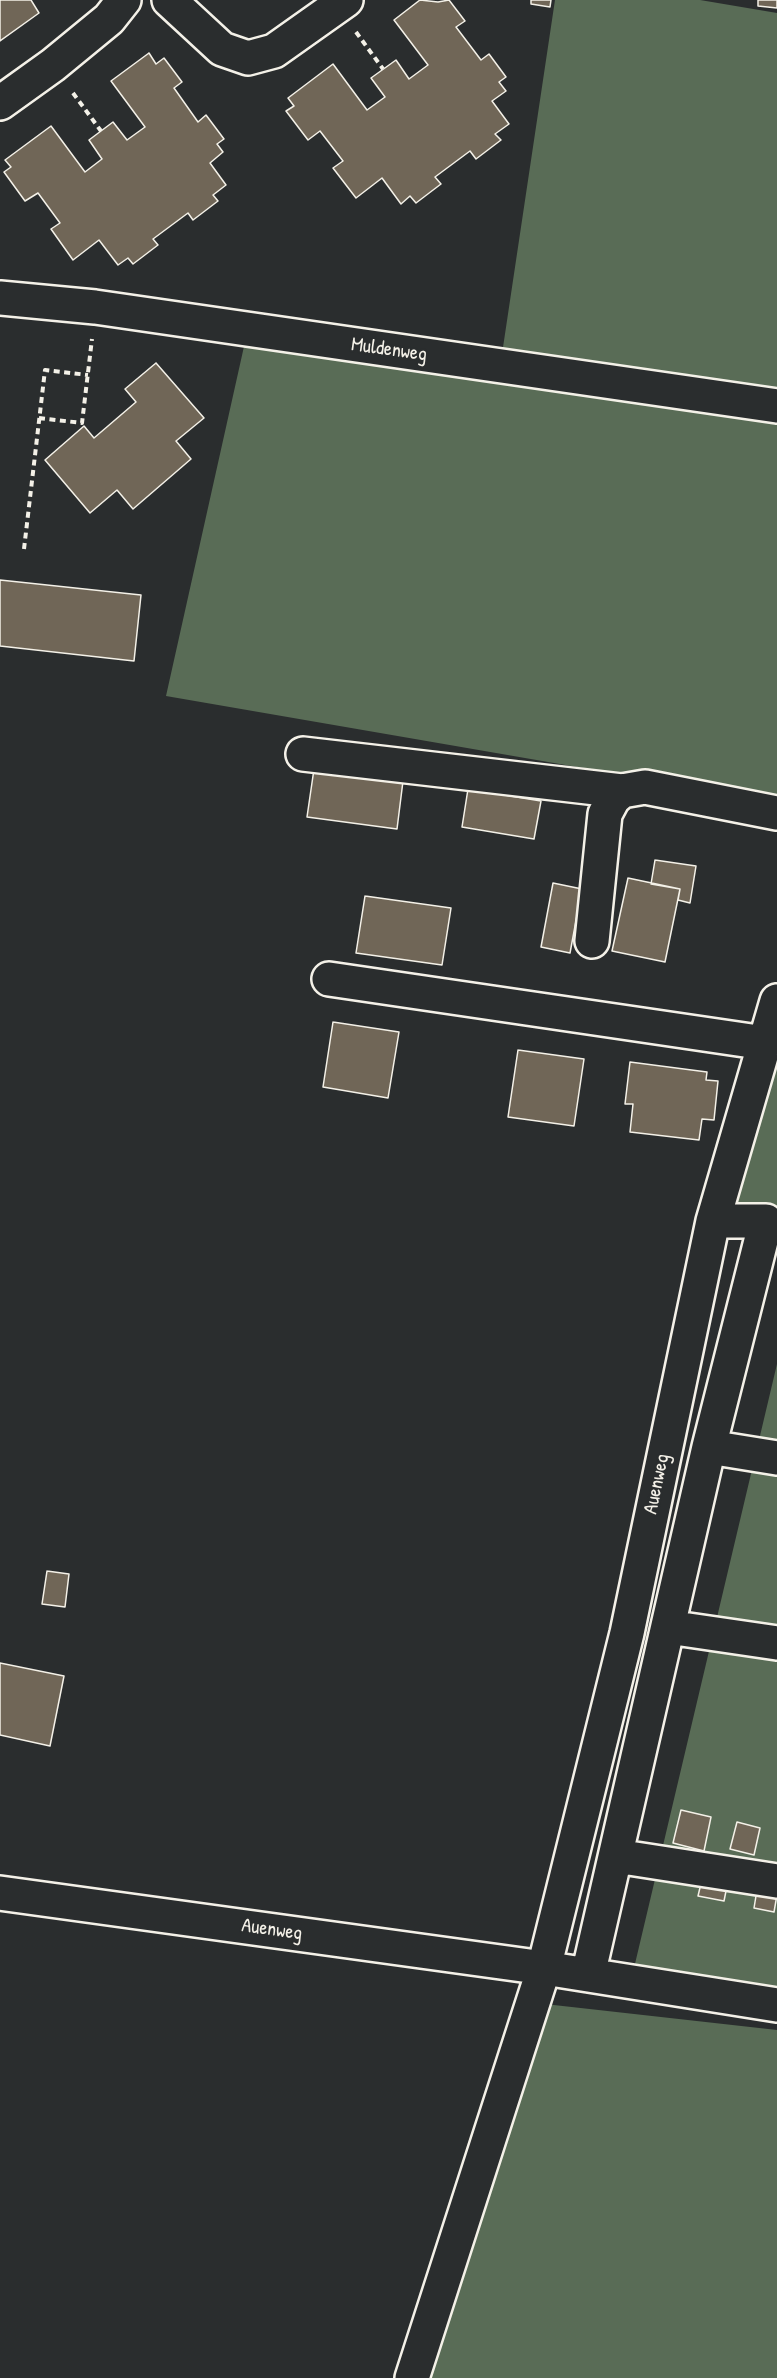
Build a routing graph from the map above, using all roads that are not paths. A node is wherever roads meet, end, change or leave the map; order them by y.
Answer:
1 (124, 0) edge
2 (169, 0) edge
3 (341, 3) edge
4 (0, 103) edge
5 (0, 298) edge
6 (777, 406) edge
7 (303, 754) dead end
8 (622, 791) junction
9 (777, 813) edge
10 (592, 941) dead end
11 (330, 979) dead end
12 (777, 1000) edge
13 (765, 1044) junction
14 (713, 1221) junction
15 (772, 1222) edge
16 (709, 1447) junction
17 (777, 1458) edge
18 (668, 1627) junction
19 (777, 1643) edge
20 (615, 1856) junction
21 (777, 1881) edge
22 (0, 1893) edge
23 (544, 1968) junction
24 (588, 1975) junction
25 (777, 2005) edge
26 (412, 2378) edge

1 - 4 street
2 - 3 street
5 - 6 street, Muldenweg
7 - 8 street
8 - 9 street
8 - 10 street
11 - 13 street
12 - 13 street, Auenweg
13 - 14 street, Auenweg
14 - 15 street
14 - 23 street, Auenweg
15 - 16 street
16 - 17 street
16 - 18 street
18 - 19 street
18 - 20 street
20 - 21 street
20 - 24 street
22 - 23 street, Auenweg
23 - 24 street
23 - 26 street, Auenweg
24 - 25 street

